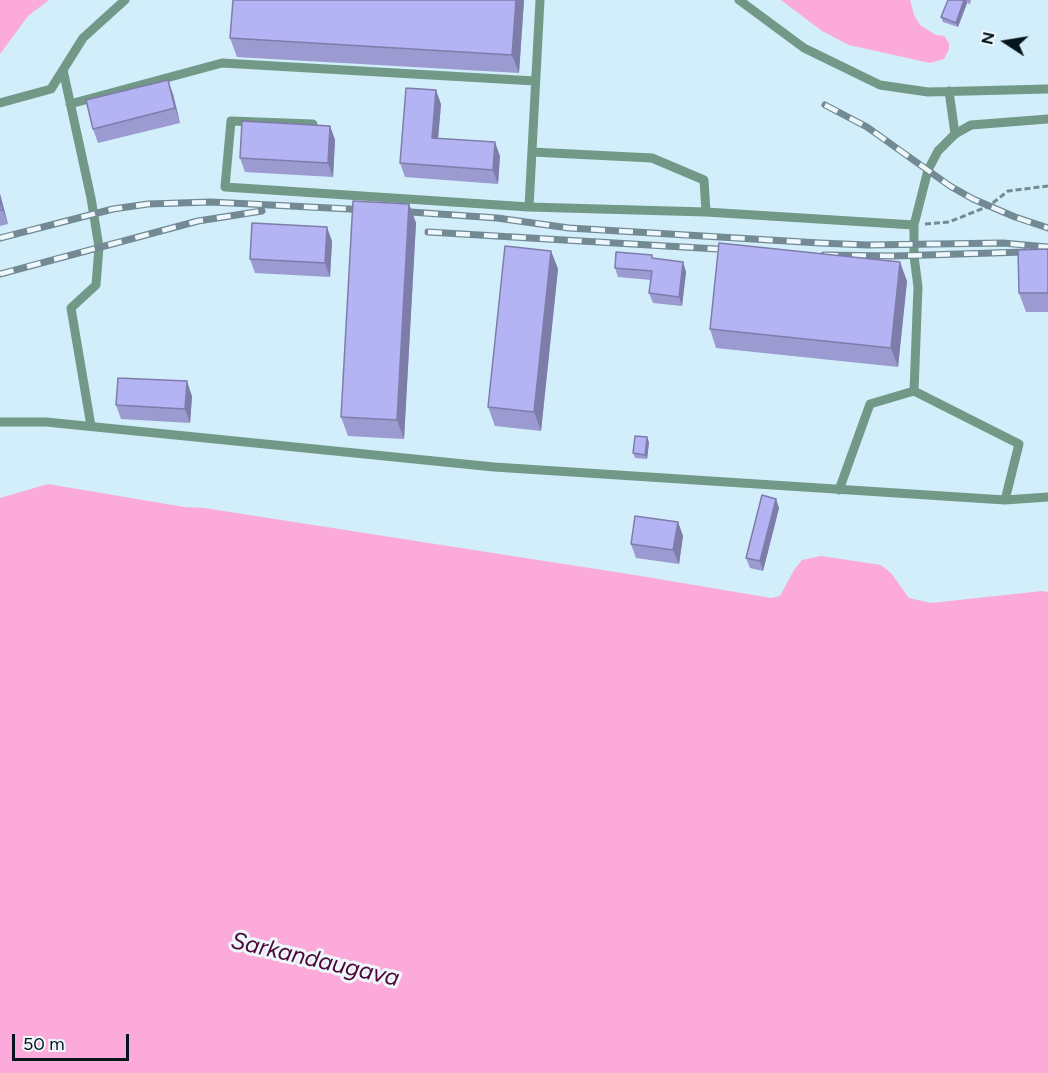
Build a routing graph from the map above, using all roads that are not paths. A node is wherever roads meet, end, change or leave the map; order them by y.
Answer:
1 (125, 0) edge
2 (540, 0) edge
3 (739, 0) edge
4 (63, 70) junction
5 (535, 81) junction
6 (1048, 89) edge
7 (949, 91) junction
8 (0, 103) edge
9 (70, 104) junction
10 (1048, 119) edge
11 (313, 124) edge
12 (955, 134) junction
13 (532, 152) junction
14 (529, 207) junction
15 (706, 212) junction
16 (914, 225) junction
17 (914, 391) junction
18 (0, 422) edge
19 (91, 426) junction
20 (839, 490) junction
21 (1048, 497) edge
22 (1005, 500) junction

1 - 4 lane
2 - 5 lane
3 - 7 lane
4 - 8 lane
4 - 9 lane
5 - 9 lane
5 - 13 lane
6 - 7 lane
7 - 12 lane
9 - 19 lane
10 - 12 lane
11 - 14 lane
12 - 16 lane
13 - 14 lane
13 - 15 lane
14 - 15 lane
15 - 16 lane
16 - 17 lane
17 - 20 lane
17 - 22 lane
18 - 19 lane
19 - 20 lane
20 - 22 lane
21 - 22 lane

